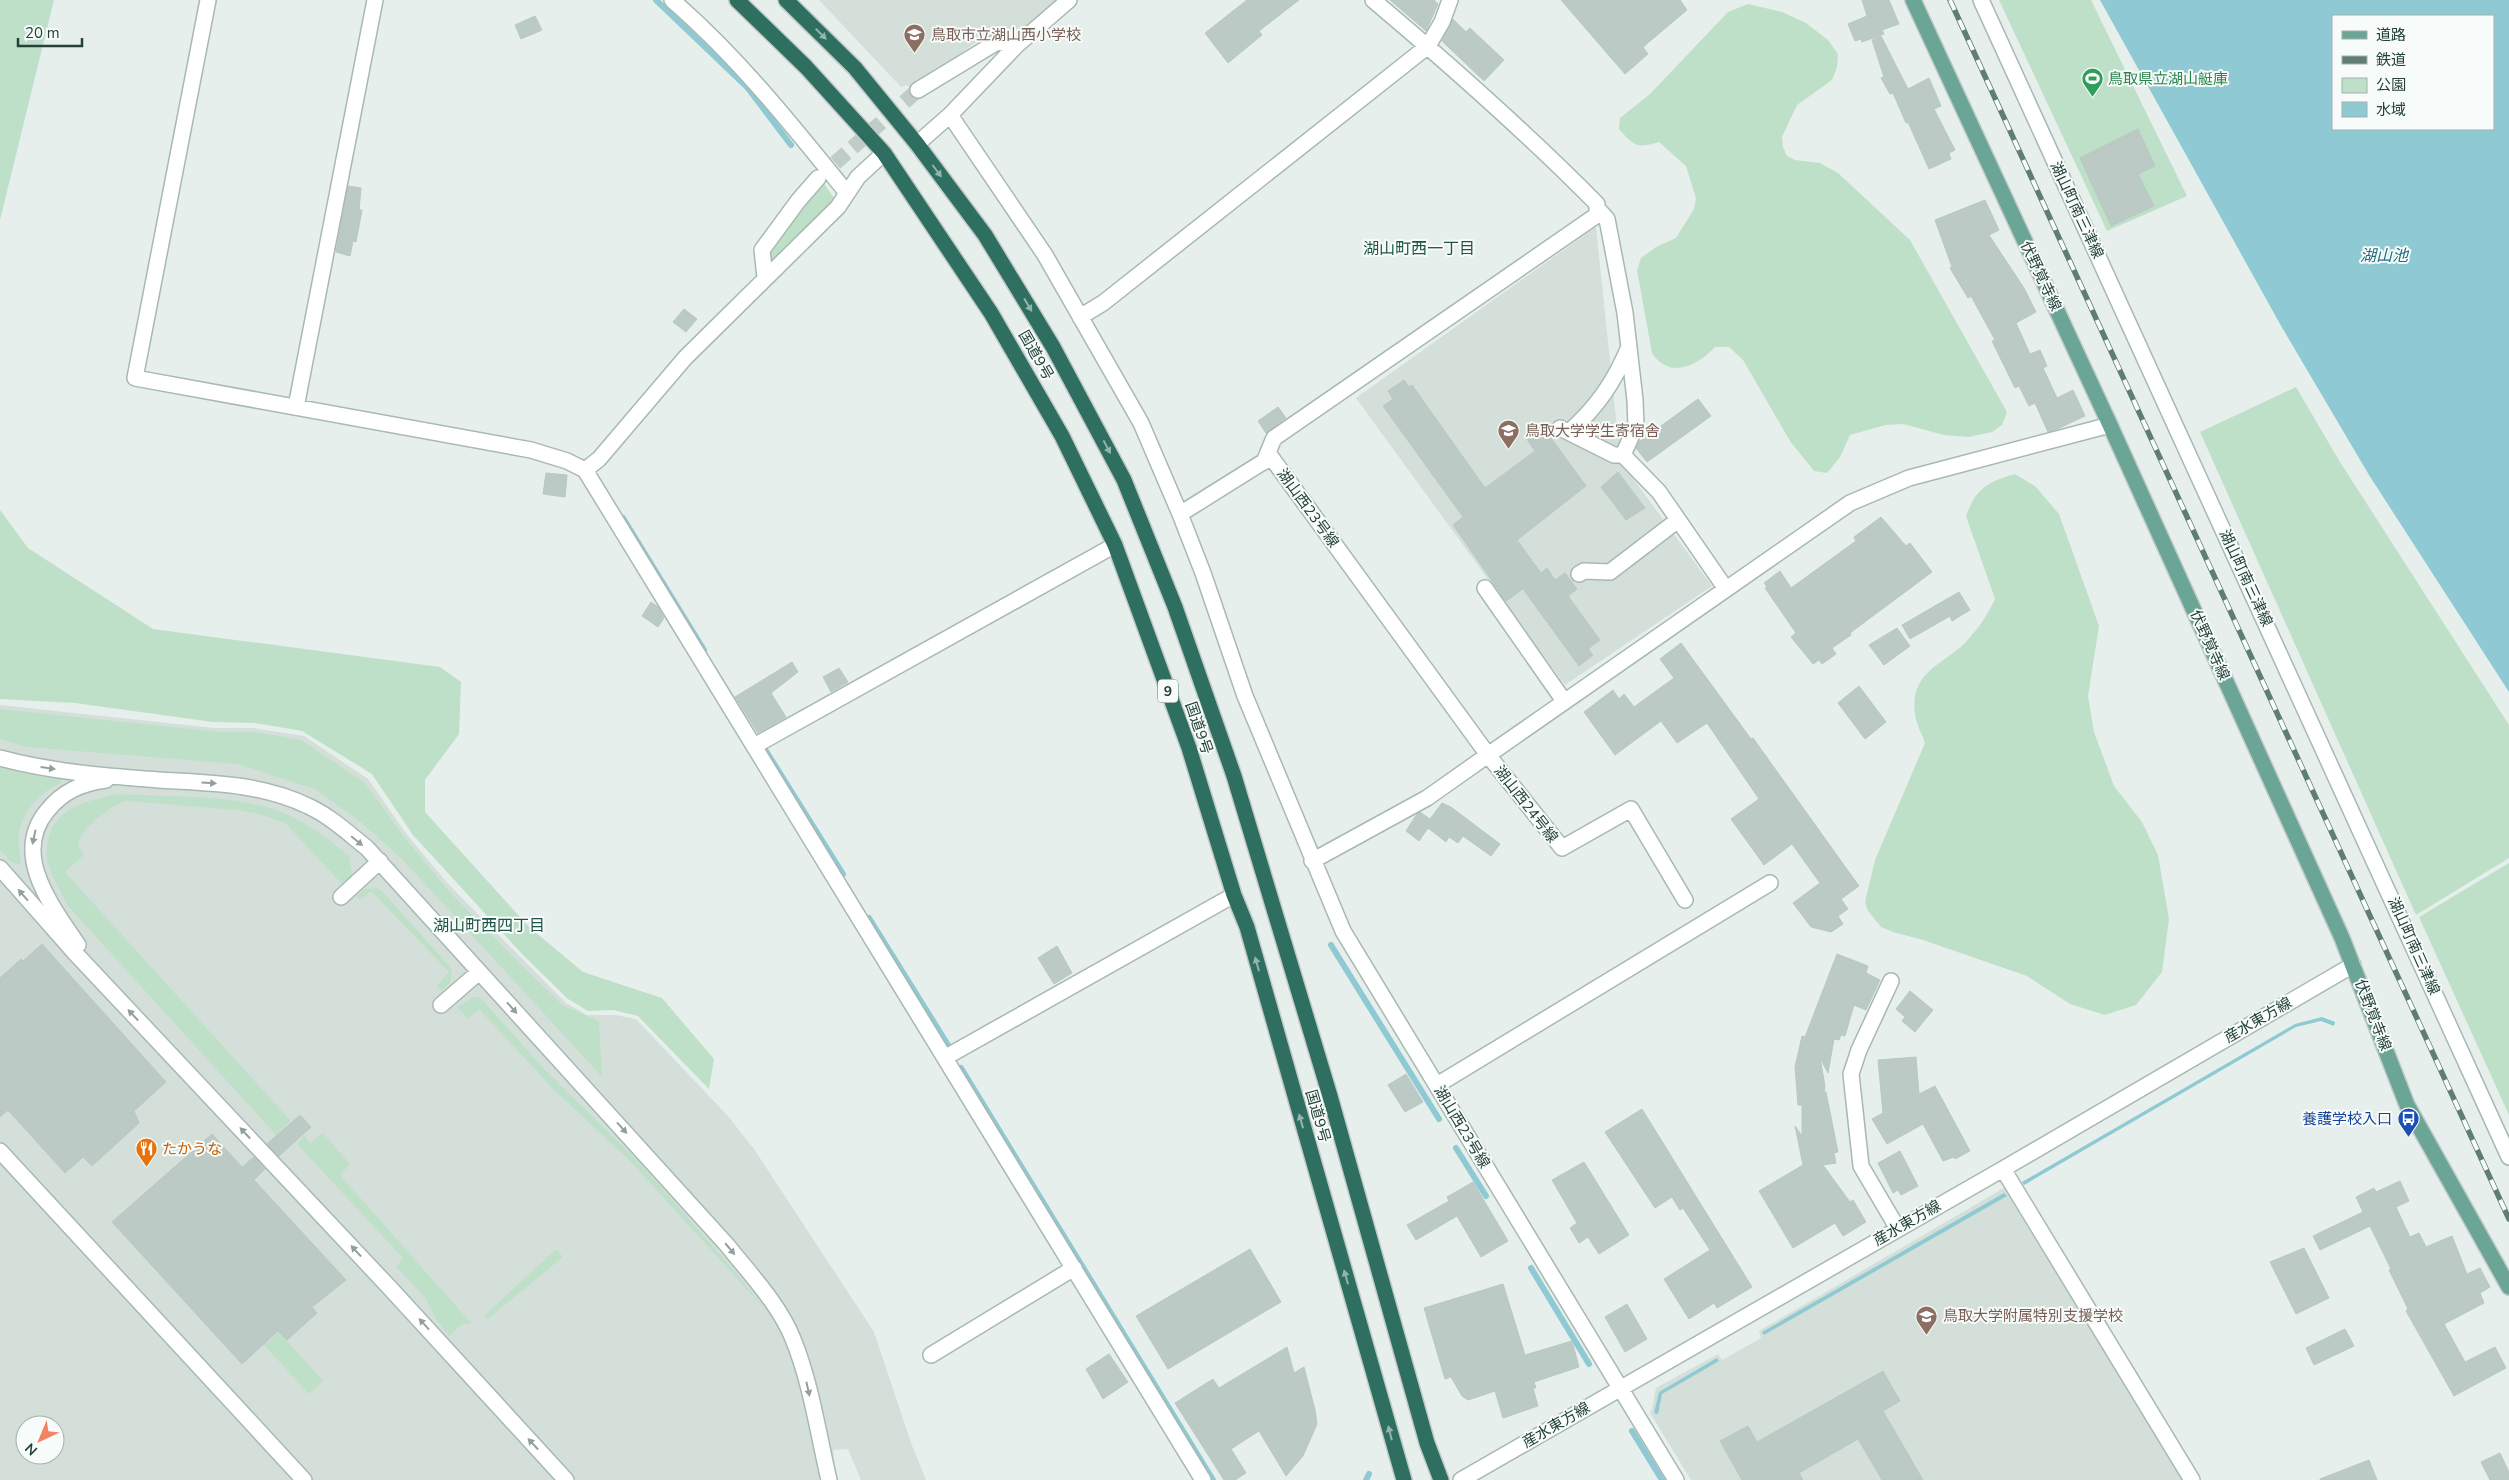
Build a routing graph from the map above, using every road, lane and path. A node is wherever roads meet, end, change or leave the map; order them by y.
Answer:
1 (208, 0) edge
2 (375, 0) edge
3 (672, 0) edge
4 (736, 0) edge
5 (786, 0) edge
6 (1069, 0) edge
7 (1373, 0) edge
8 (1450, 0) edge
9 (1913, 0) edge
10 (1981, 0) edge
11 (1017, 45) junction
12 (1428, 46) junction
13 (918, 90) tunnel mouth
14 (950, 115) junction
15 (917, 144) junction
16 (884, 153) junction
17 (818, 178) tunnel mouth
18 (847, 193) junction
19 (1597, 208) junction
20 (765, 277) junction
21 (1080, 317) junction
22 (1629, 346) junction
23 (296, 407) junction
24 (2110, 425) junction
25 (1623, 455) junction
26 (1264, 462) junction
27 (585, 470) junction
28 (1180, 514) junction
29 (1678, 520) junction
30 (1114, 545) junction
31 (1579, 574) dead end
32 (1485, 588) dead end
33 (1726, 589) junction
34 (1564, 701) junction
35 (754, 746) junction
36 (1488, 755) junction
37 (0, 758) edge
38 (125, 778) junction
39 (380, 861) junction
40 (1312, 861) junction
41 (0, 868) edge
42 (1770, 883) dead end
43 (1234, 895) junction
44 (341, 897) dead end
45 (1685, 900) dead end
46 (2353, 964) junction
47 (479, 972) junction
48 (1891, 982) dead end
49 (108, 988) junction
50 (440, 1005) dead end
51 (946, 1057) junction
52 (1437, 1085) junction
53 (0, 1151) edge
54 (2509, 1157) edge
55 (2002, 1169) junction
56 (1898, 1229) junction
57 (1074, 1268) junction
58 (2509, 1287) edge
59 (931, 1355) dead end
60 (1619, 1388) junction
61 (828, 1479) edge
62 (304, 1480) edge
63 (566, 1480) edge
64 (1203, 1480) edge
65 (1404, 1480) edge
66 (1441, 1480) edge
67 (1461, 1480) edge
68 (1676, 1480) edge
69 (2192, 1480) edge

1 - 23 street
2 - 23 street
3 - 18 street
4 - 16 highway, 国道9号 / 9
5 -> 15 highway, 国道9号 / 9
6 - 11 street
7 - 12 street
8 - 12 street
9 - 24 main road, 伏野覚寺線
10 - 54 street, 湖山町南三津線
11 - 13 street
11 - 14 street
12 - 19 street
12 - 21 street
14 - 15 street
14 - 21 street
15 -> 66 highway, 国道9号 / 9
16 - 18 street
16 - 30 highway, 国道9号 / 9
17 - 20 street
18 - 20 street
19 - 22 street
19 - 26 street
20 - 27 street
21 - 28 street
22 - 25 street
22 - 25 street
23 - 27 street
24 - 33 street
24 - 46 main road, 伏野覚寺線
25 - 29 street
26 - 28 street, 湖山西23号線
26 - 36 street, 湖山西23号線
27 - 35 street
28 - 40 street, 湖山西23号線
29 - 31 street
29 - 33 street
30 - 35 street
30 - 43 highway, 国道9号 / 9
32 - 34 street
33 - 34 street
34 - 36 street
35 - 51 street
36 - 40 street
36 - 45 street, 湖山西24号線
37 -> 38 street
38 -> 39 street
38 -> 49 street
39 - 44 street
39 - 47 street
40 - 52 street, 湖山西23号線
49 -> 41 street
42 - 52 street
43 - 51 street
65 -> 43 highway, 国道9号 / 9
46 - 55 street, 産水東方線
46 - 58 main road, 伏野覚寺線
47 - 50 street
47 -> 61 street
48 - 56 street
63 -> 49 street
51 - 57 street
52 - 60 street, 湖山西23号線
53 - 62 street
55 - 56 street, 産水東方線
55 - 69 street
56 - 60 street, 産水東方線
57 - 59 street
57 - 64 street
60 - 67 street, 産水東方線
60 - 68 street, 湖山西23号線

